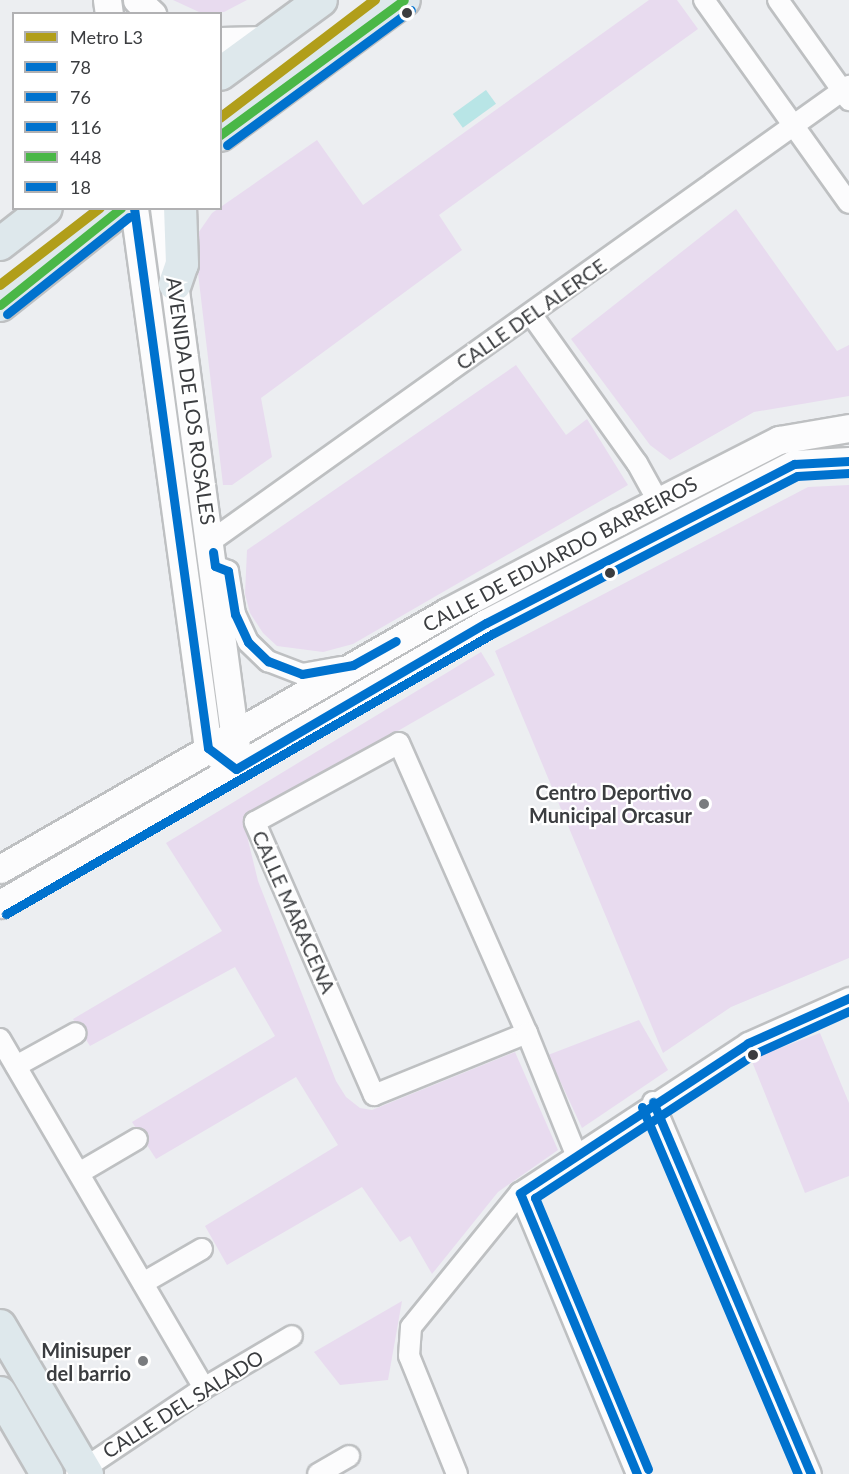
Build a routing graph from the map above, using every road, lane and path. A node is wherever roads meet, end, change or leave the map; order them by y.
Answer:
1 (135, 0) edge
2 (321, 0) edge
3 (404, 0) edge
4 (704, 0) edge
5 (778, 0) edge
6 (150, 12) edge
7 (267, 40) junction
8 (222, 41) edge
9 (222, 73) edge
10 (847, 92) edge
11 (793, 126) junction
12 (222, 134) edge
13 (849, 203) edge
14 (43, 210) edge
15 (119, 210) edge
16 (134, 210) edge
17 (164, 210) edge
18 (180, 210) edge
19 (0, 244) edge
20 (175, 284) junction
21 (0, 305) edge
22 (531, 314) junction
23 (849, 428) edge
24 (849, 461) edge
25 (658, 501) junction
26 (213, 553) junction
27 (353, 665) junction
28 (236, 732) junction
29 (208, 748) junction
30 (236, 769) junction
31 (0, 869) edge
32 (0, 904) edge
33 (849, 998) edge
34 (76, 1033) dead end
35 (527, 1033) junction
36 (0, 1039) edge
37 (16, 1066) junction
38 (653, 1102) junction
39 (137, 1139) dead end
40 (576, 1154) junction
41 (79, 1173) junction
42 (520, 1193) junction
43 (202, 1249) dead end
44 (143, 1283) junction
45 (0, 1326) edge
46 (292, 1336) dead end
47 (204, 1388) junction
48 (0, 1393) edge
49 (349, 1456) dead end
50 (82, 1472) edge
51 (47, 1474) edge
52 (318, 1474) edge
53 (457, 1474) edge
54 (636, 1474) edge
55 (810, 1474) edge

1 - 6 street
2 - 7 main road
3 - 12 main road
4 - 11 street
5 - 10 street
7 - 8 street
7 - 9 main road
10 - 11 street, CALLE DEL ALERCE
11 - 13 street
11 - 22 street, CALLE DEL ALERCE
14 - 19 main road
15 - 21 main road
16 - 29 street, AVENIDA DE LOS ROSALES
17 - 20 street, AVENIDA DE LOS ROSALES
18 - 20 main road
20 - 26 street, AVENIDA DE LOS ROSALES
22 - 25 street
22 - 26 street, CALLE DEL ALERCE
23 - 25 street, CALLE DE EDUARDO BARREIROS
24 - 30 street, CALLE DE EDUARDO BARREIROS
25 - 27 street, CALLE DE EDUARDO BARREIROS
26 - 27 street
26 - 28 street, AVENIDA DE LOS ROSALES
27 - 28 street, CALLE DE EDUARDO BARREIROS
28 - 29 street, CALLE DE EDUARDO BARREIROS
28 - 30 street, AVENIDA DE LOS ROSALES
29 - 30 street
29 - 31 street, CALLE DE EDUARDO BARREIROS
30 - 32 street, CALLE DE EDUARDO BARREIROS
33 - 38 street
34 - 37 street
35 - 35 street, CALLE MARACENA
35 - 40 street, CALLE MARACENA
36 - 37 street
37 - 41 street
38 - 40 street
38 - 55 street
39 - 41 street
40 - 42 street
41 - 44 street
42 - 53 street
42 - 54 street
43 - 44 street
44 - 47 street
45 - 50 main road
46 - 47 street, CALLE DEL SALADO
47 - 50 street, CALLE DEL SALADO
48 - 51 main road
49 - 52 street

